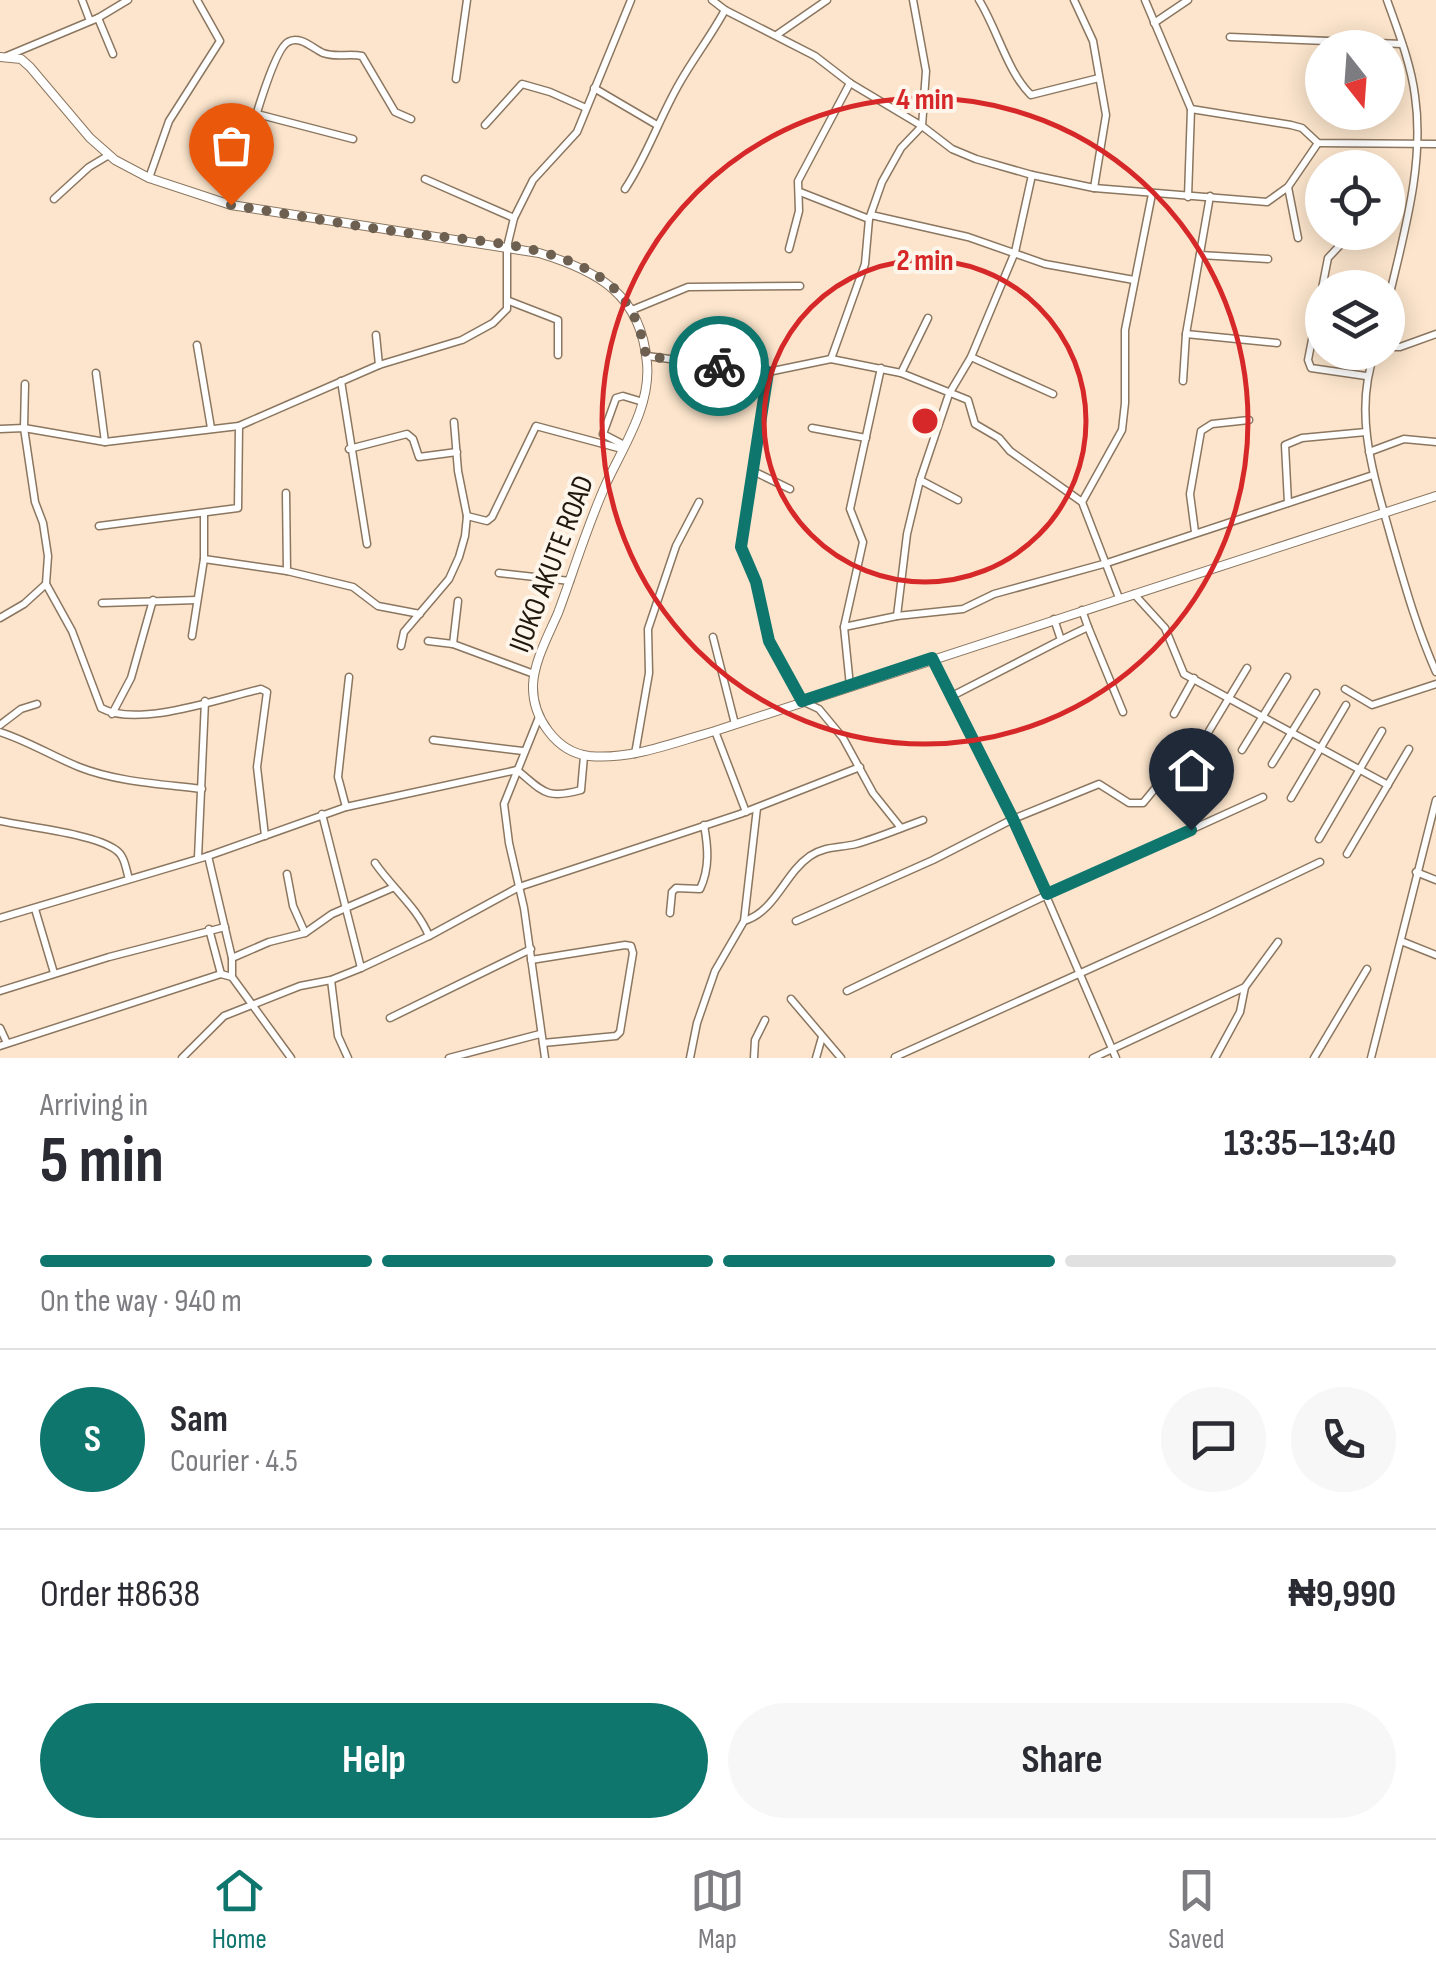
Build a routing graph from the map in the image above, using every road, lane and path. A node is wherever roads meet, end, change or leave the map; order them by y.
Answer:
1 (82, 0) edge
2 (128, 0) edge
3 (196, 0) edge
4 (467, 0) edge
5 (632, 0) edge
6 (712, 0) edge
7 (827, 0) edge
8 (913, 0) edge
9 (979, 0) edge
10 (1074, 0) edge
11 (1145, 0) edge
12 (1188, 0) edge
13 (1387, 0) edge
14 (725, 10) junction
15 (98, 18) junction
16 (90, 21) junction
17 (1154, 23) junction
18 (1397, 30) edge
19 (778, 34) junction
20 (1230, 37) dead end
21 (1305, 40) edge
22 (113, 54) dead end
23 (1405, 56) edge
24 (4, 57) edge
25 (1099, 78) junction
26 (456, 79) dead end
27 (850, 83) junction
28 (594, 88) junction
29 (586, 108) junction
30 (1191, 109) junction
31 (257, 114) junction
32 (412, 118) dead end
33 (485, 125) dead end
34 (658, 125) junction
35 (922, 126) junction
36 (353, 138) dead end
37 (1318, 144) junction
38 (1436, 144) edge
39 (1418, 146) junction
40 (108, 155) junction
41 (1032, 175) junction
42 (149, 178) junction
43 (425, 179) dead end
44 (1288, 187) junction
45 (1094, 188) junction
46 (624, 189) dead end
47 (800, 192) junction
48 (1152, 194) junction
49 (1210, 196) junction
50 (1188, 197) junction
51 (54, 200) dead end
52 (231, 205) junction
53 (870, 217) junction
54 (514, 218) junction
55 (1298, 238) dead end
56 (507, 247) junction
57 (789, 249) dead end
58 (1336, 250) edge
59 (1015, 252) junction
60 (1200, 255) junction
61 (1268, 259) dead end
62 (1395, 270) edge
63 (1134, 280) junction
64 (800, 286) dead end
65 (509, 301) junction
66 (632, 310) junction
67 (928, 318) dead end
68 (1186, 334) junction
69 (1436, 334) edge
70 (376, 335) dead end
71 (1278, 343) dead end
72 (196, 345) dead end
73 (1405, 345) edge
74 (558, 355) dead end
75 (646, 356) junction
76 (971, 358) junction
77 (831, 360) junction
78 (380, 366) junction
79 (880, 368) junction
80 (1368, 370) edge
81 (768, 372) junction
82 (96, 373) dead end
83 (902, 374) junction
84 (1366, 376) junction
85 (341, 381) junction
86 (1184, 381) dead end
87 (25, 384) dead end
88 (949, 394) junction
89 (1052, 394) dead end
90 (643, 402) junction
91 (1249, 420) dead end
92 (454, 422) dead end
93 (239, 426) junction
94 (24, 428) junction
95 (211, 428) junction
96 (812, 428) dead end
97 (0, 429) edge
98 (1366, 432) junction
99 (866, 438) junction
100 (105, 442) junction
101 (1436, 442) edge
102 (623, 447) junction
103 (349, 448) junction
104 (457, 452) junction
105 (1368, 452) junction
106 (753, 471) junction
107 (1373, 475) junction
108 (920, 480) junction
109 (790, 489) dead end
110 (286, 493) dead end
111 (1436, 496) edge
112 (958, 500) dead end
113 (699, 502) dead end
114 (1082, 502) junction
115 (1288, 503) junction
116 (1384, 513) junction
117 (204, 514) junction
118 (468, 516) junction
119 (99, 526) dead end
120 (1195, 532) junction
121 (367, 544) dead end
122 (204, 559) junction
123 (1108, 563) junction
124 (286, 571) junction
125 (499, 573) dead end
126 (570, 581) junction
127 (46, 584) junction
128 (1134, 594) junction
129 (1119, 598) junction
130 (153, 600) junction
131 (196, 600) junction
132 (458, 601) dead end
133 (102, 603) dead end
134 (1082, 610) junction
135 (420, 614) junction
136 (898, 616) junction
137 (0, 618) edge
138 (1054, 618) junction
139 (844, 627) junction
140 (1088, 627) junction
141 (192, 636) dead end
142 (713, 637) dead end
143 (1061, 640) junction
144 (428, 641) dead end
145 (453, 644) junction
146 (401, 646) dead end
147 (932, 658) junction
148 (1247, 668) dead end
149 (1436, 672) edge
150 (534, 674) junction
151 (349, 678) dead end
152 (1194, 678) junction
153 (1286, 678) dead end
154 (1436, 684) edge
155 (850, 686) junction
156 (1345, 689) dead end
157 (1316, 694) dead end
158 (952, 696) junction
159 (1230, 697) junction
160 (802, 701) junction
161 (205, 702) junction
162 (37, 704) dead end
163 (1346, 705) dead end
164 (1123, 712) dead end
165 (112, 714) junction
166 (1174, 714) dead end
167 (1261, 714) junction
168 (539, 717) junction
169 (735, 724) junction
170 (0, 728) edge
171 (715, 731) junction
172 (1210, 731) dead end
173 (1291, 731) junction
174 (1382, 731) dead end
175 (433, 740) dead end
176 (1320, 748) junction
177 (1200, 750) dead end
178 (1242, 750) dead end
179 (1409, 750) dead end
180 (523, 751) junction
181 (634, 754) junction
182 (584, 756) junction
183 (1272, 764) dead end
184 (860, 768) junction
185 (1360, 769) junction
186 (518, 770) junction
187 (1388, 785) junction
188 (202, 789) junction
189 (1263, 797) dead end
190 (1290, 798) dead end
191 (1436, 800) edge
192 (346, 807) junction
193 (757, 808) junction
194 (746, 812) junction
195 (1434, 813) edge
196 (322, 814) junction
197 (1013, 819) junction
198 (923, 820) dead end
199 (0, 822) edge
200 (704, 825) junction
201 (902, 828) junction
202 (265, 836) junction
203 (1319, 839) dead end
204 (1348, 854) dead end
205 (208, 856) junction
206 (198, 858) junction
207 (1320, 862) dead end
208 (375, 863) dead end
209 (1416, 872) junction
210 (286, 874) dead end
211 (129, 879) junction
212 (1436, 880) edge
213 (519, 887) junction
214 (392, 888) junction
215 (1047, 894) junction
216 (348, 907) junction
217 (34, 909) junction
218 (670, 913) dead end
219 (0, 918) edge
220 (744, 921) junction
221 (796, 921) dead end
222 (226, 927) junction
223 (209, 929) junction
224 (305, 933) junction
225 (429, 936) junction
226 (1401, 941) junction
227 (1278, 942) dead end
228 (530, 949) junction
229 (1436, 955) edge
230 (232, 958) junction
231 (532, 960) junction
232 (361, 968) junction
233 (1367, 969) dead end
234 (1081, 972) junction
235 (54, 974) junction
236 (221, 974) junction
237 (232, 977) junction
238 (332, 980) junction
239 (1245, 987) junction
240 (0, 991) edge
241 (847, 991) dead end
242 (790, 999) dead end
243 (251, 1006) junction
244 (390, 1018) dead end
245 (764, 1020) dead end
246 (0, 1028) edge
247 (823, 1036) junction
248 (542, 1038) junction
249 (4, 1045) edge
250 (1112, 1050) junction
251 (895, 1057) edge
252 (182, 1058) edge
253 (291, 1058) edge
254 (348, 1058) edge
255 (449, 1058) edge
256 (545, 1058) edge
257 (690, 1058) edge
258 (754, 1058) edge
259 (816, 1058) edge
260 (842, 1058) edge
261 (1093, 1058) edge
262 (1116, 1058) edge
263 (1215, 1058) edge
264 (1314, 1058) edge
265 (1371, 1058) edge

1 - 16 street
2 - 15 street
3 - 42 street
4 - 26 street
5 - 28 street
6 - 14 street
7 - 19 street
8 - 35 street
9 - 25 street
10 - 25 street
11 - 17 street
12 - 17 street
13 - 18 street
14 - 19 street
14 - 34 street
15 - 16 street
15 - 22 street
16 - 24 street
17 - 30 street
19 - 27 street
20 - 21 street
23 - 39 street
24 - 40 main road, IJOKO AKUTE ROAD
25 - 45 street
27 - 35 street
27 - 47 street
28 - 29 street
28 - 34 street
29 - 33 street
29 - 54 street
30 - 37 street
30 - 50 street
31 - 32 street
31 - 36 street
31 - 52 street
34 - 46 street
35 - 41 street
35 - 53 street
37 - 39 street
37 - 44 street
38 - 39 street
39 - 62 street
40 - 42 main road, IJOKO AKUTE ROAD
40 - 51 street
41 - 45 street
41 - 59 street
42 - 52 main road, IJOKO AKUTE ROAD
43 - 54 street
44 - 49 street
44 - 55 street
45 - 48 street
47 - 53 street
47 - 57 street
48 - 50 street
48 - 63 street
49 - 50 street
49 - 60 street
52 - 56 main road, IJOKO AKUTE ROAD
53 - 59 street
53 - 77 street
54 - 56 street
56 - 65 street
56 - 66 main road, IJOKO AKUTE ROAD
58 - 84 street
59 - 63 street
59 - 76 street
60 - 61 street
60 - 68 street
63 - 114 street
64 - 66 street
65 - 74 street
65 - 78 street
66 - 75 main road, IJOKO AKUTE ROAD
67 - 83 street
68 - 71 street
68 - 86 street
69 - 73 street
70 - 78 street
72 - 95 street
75 - 81 street
75 - 90 main road, IJOKO AKUTE ROAD
76 - 88 street
76 - 89 street
77 - 79 street
77 - 81 street
78 - 85 street
79 - 83 street
79 - 99 street
80 - 84 street
81 - 106 street
82 - 100 street
83 - 88 street
84 - 98 street
85 - 93 street
85 - 103 street
87 - 94 street
88 - 108 street
88 - 114 street
90 - 102 main road, IJOKO AKUTE ROAD
90 - 102 street
91 - 120 street
92 - 104 street
93 - 95 street
93 - 117 street
94 - 97 street
94 - 100 street
94 - 127 street
95 - 100 street
96 - 99 street
98 - 105 street
98 - 115 street
99 - 139 street
101 - 105 street
102 - 118 street
102 - 126 main road, IJOKO AKUTE ROAD
103 - 104 street
103 - 121 street
104 - 118 street
105 - 107 street
106 - 109 street
106 - 160 street
107 - 115 street
107 - 116 street
108 - 112 street
108 - 136 street
110 - 124 street
111 - 116 main road
113 - 181 street
114 - 123 street
115 - 120 street
116 - 128 main road
116 - 149 street
117 - 119 street
117 - 122 street
118 - 135 street
120 - 123 street
122 - 124 street
122 - 131 street
123 - 129 street
123 - 136 street
124 - 135 street
125 - 126 street
126 - 150 main road, IJOKO AKUTE ROAD
127 - 137 street
127 - 165 street
128 - 129 main road
128 - 152 street
129 - 134 main road
130 - 131 street
130 - 133 street
130 - 165 street
131 - 141 street
132 - 145 street
134 - 138 main road
134 - 140 street
135 - 146 street
136 - 139 street
138 - 143 street
138 - 147 main road
139 - 155 street
140 - 143 street
140 - 164 street
142 - 169 street
143 - 158 street
144 - 145 street
145 - 150 street
147 - 155 main road
147 - 158 street
148 - 159 street
150 - 168 main road, IJOKO AKUTE ROAD
151 - 192 street
152 - 159 street
152 - 166 street
153 - 167 street
154 - 156 street
155 - 160 main road
157 - 173 street
158 - 197 street
159 - 167 street
159 - 172 street
160 - 169 main road
160 - 184 street
161 - 165 street
161 - 188 street
161 - 202 street
162 - 170 street
163 - 176 street
167 - 173 street
167 - 178 street
168 - 180 street
168 - 182 main road
169 - 171 main road
170 - 188 street
171 - 181 main road
171 - 194 street
173 - 176 street
173 - 183 street
174 - 185 street
175 - 180 street
176 - 185 street
176 - 190 street
177 - 197 street
179 - 187 street
180 - 186 street
181 - 182 main road
182 - 186 street
184 - 193 street
184 - 201 street
185 - 187 street
185 - 203 street
186 - 192 street
186 - 213 street
187 - 204 street
188 - 206 street
189 - 215 street
191 - 195 street
192 - 196 street
193 - 194 street
193 - 220 street
194 - 200 street
195 - 209 street
196 - 202 street
196 - 216 street
197 - 215 street
197 - 221 street
198 - 201 street
199 - 211 street
200 - 213 street
200 - 218 street
201 - 220 street
202 - 205 street
205 - 206 street
205 - 222 street
206 - 211 street
207 - 234 street
208 - 214 street
209 - 212 street
209 - 226 street
210 - 224 street
211 - 217 street
213 - 225 street
213 - 228 street
214 - 216 street
214 - 225 street
215 - 234 street
215 - 241 street
216 - 224 street
216 - 232 street
217 - 219 street
217 - 235 street
220 - 257 street
222 - 223 street
222 - 230 street
223 - 235 street
223 - 236 street
224 - 230 street
225 - 232 street
226 - 229 street
226 - 265 street
227 - 239 street
228 - 231 street
228 - 244 street
230 - 237 street
231 - 248 street
231 - 248 street
232 - 238 street
233 - 264 street
234 - 250 street
234 - 251 street
235 - 240 street
236 - 237 street
236 - 249 street
237 - 243 street
238 - 243 street
238 - 254 street
239 - 250 street
239 - 263 street
242 - 247 street
243 - 252 street
243 - 253 street
245 - 258 street
246 - 249 street
247 - 259 street
247 - 260 street
248 - 255 street
248 - 256 street
250 - 261 street
250 - 262 street

